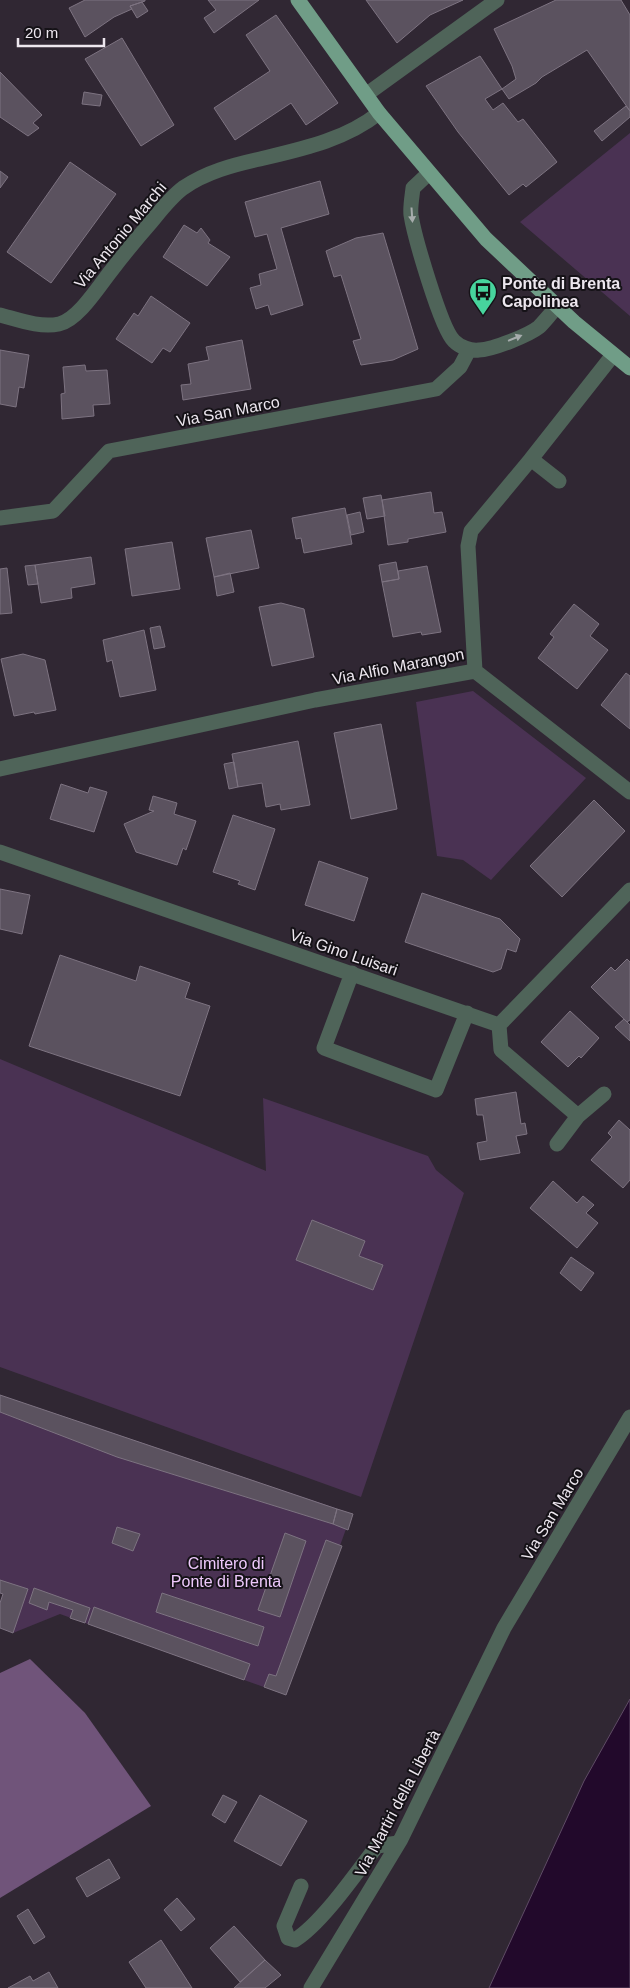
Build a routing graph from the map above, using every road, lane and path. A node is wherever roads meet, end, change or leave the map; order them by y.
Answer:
1 (298, 0) edge
2 (497, 0) edge
3 (367, 94) junction
4 (379, 113) junction
5 (429, 173) junction
6 (557, 307) junction
7 (0, 315) edge
8 (469, 350) junction
9 (613, 355) junction
10 (630, 368) edge
11 (531, 459) junction
12 (559, 481) dead end
13 (0, 518) edge
14 (475, 671) junction
15 (0, 769) edge
16 (630, 792) edge
17 (0, 852) edge
18 (630, 890) edge
19 (352, 973) junction
20 (467, 1014) junction
21 (499, 1025) junction
22 (604, 1094) dead end
23 (578, 1116) junction
24 (557, 1144) dead end
25 (630, 1416) edge
26 (504, 1628) joint
27 (398, 1843) junction
28 (301, 1886) dead end
29 (311, 1988) edge

1 - 3 main road
2 - 3 street
3 - 4 main road
4 - 5 main road
4 - 7 street, Via Antonio Marchi
5 - 6 main road
5 -> 8 street
8 -> 6 street
6 - 9 main road
8 - 13 street, Via San Marco
9 - 10 main road
9 - 11 street, Via Alfio Marangon
11 - 12 street
11 - 14 street, Via Alfio Marangon
14 - 15 street, Via Alfio Marangon
14 - 16 street
17 - 19 street, Via Gino Luisari
18 - 21 street
19 - 20 street, Via Gino Luisari
19 - 20 street
20 - 21 street, Via Gino Luisari
21 - 23 street
22 - 23 street
23 - 24 street
25 - 26 street, Via San Marco
26 - 27 street, Via Martiri della Libertà
27 - 28 street
27 - 29 street, Via Martiri della Libertà

